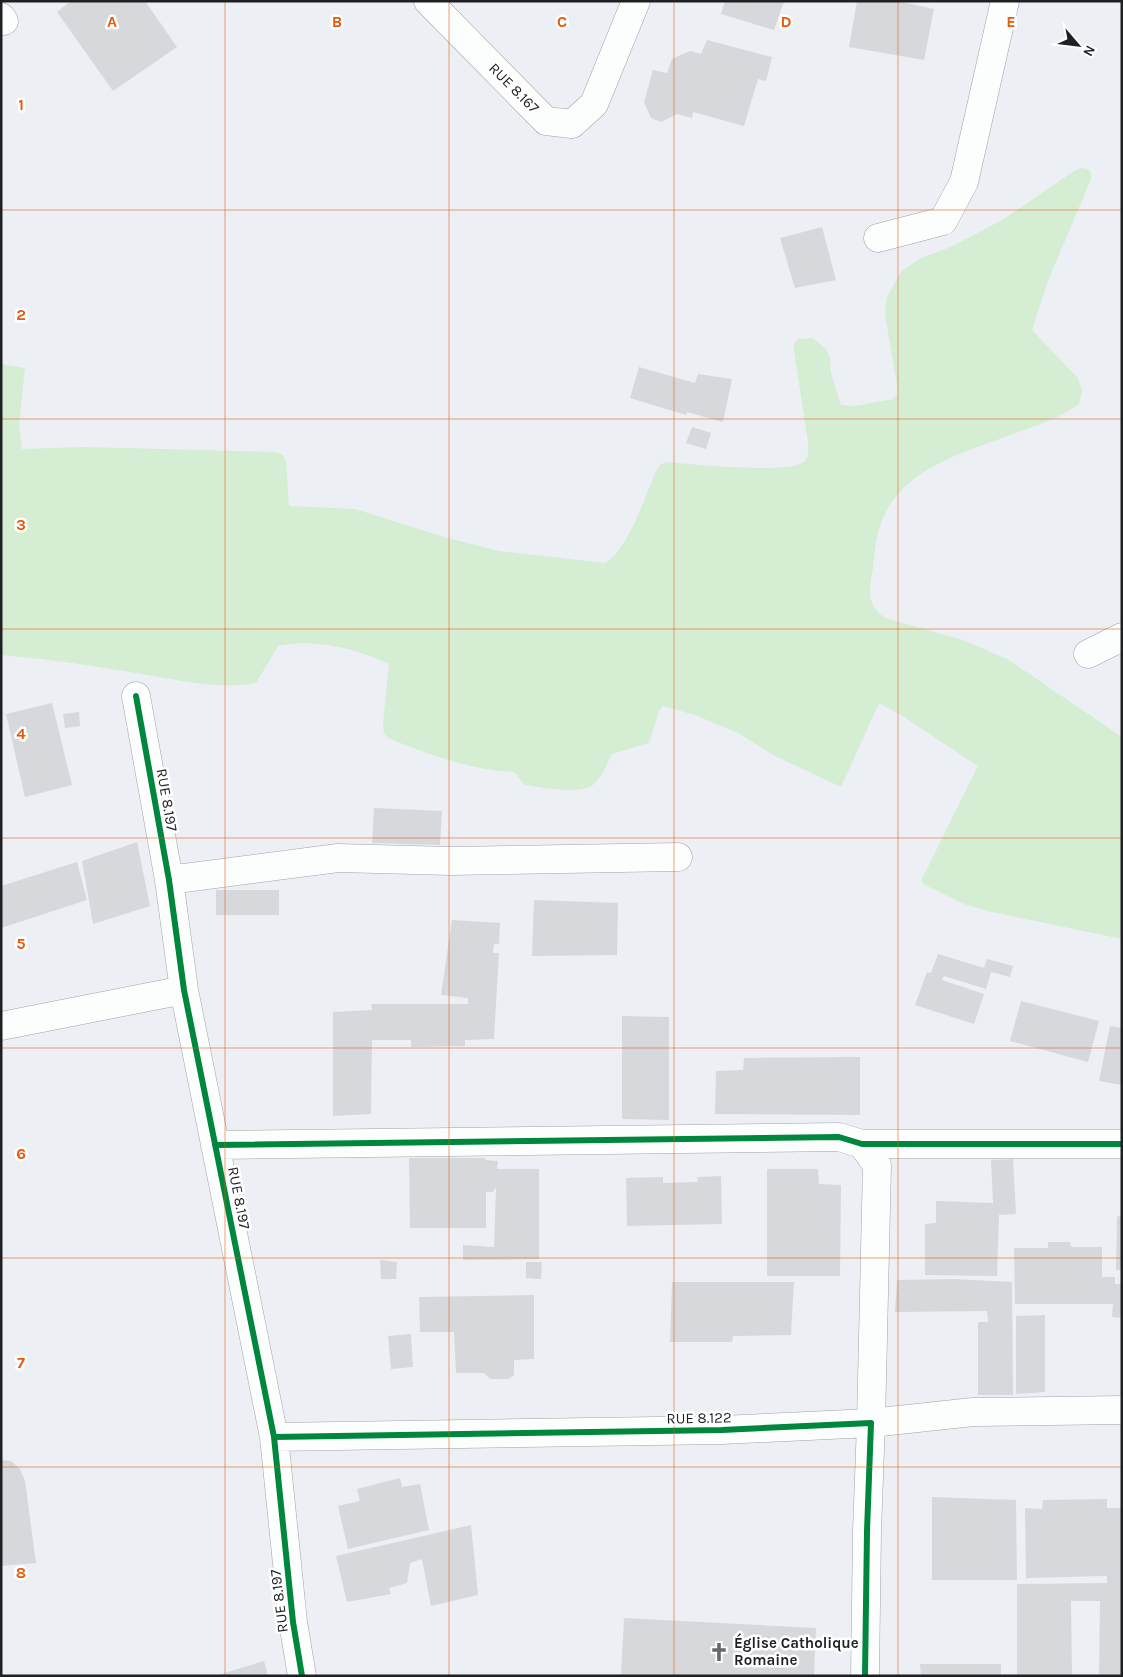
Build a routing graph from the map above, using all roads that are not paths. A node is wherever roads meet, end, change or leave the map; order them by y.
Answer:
1 (428, 1) edge
2 (636, 1) edge
3 (1005, 1) edge
4 (878, 238) dead end
5 (1122, 637) edge
6 (1088, 654) dead end
7 (136, 696) dead end
8 (678, 857) dead end
9 (169, 880) junction
10 (184, 990) junction
11 (1, 1026) edge
12 (862, 1144) junction
13 (1122, 1144) edge
14 (215, 1145) junction
15 (1122, 1410) edge
16 (871, 1424) junction
17 (274, 1437) junction
18 (302, 1676) edge
19 (865, 1676) edge

1 - 2 street, RUE 8.167
3 - 4 street
5 - 6 street
7 - 9 street, RUE 8.197
8 - 9 street
9 - 10 street, RUE 8.197
10 - 11 street
10 - 14 street, RUE 8.197
12 - 13 street
12 - 14 street
12 - 16 street
14 - 17 street, RUE 8.197
15 - 16 street, RUE 8.122
16 - 17 street, RUE 8.122
16 - 19 street
17 - 18 street, RUE 8.197

